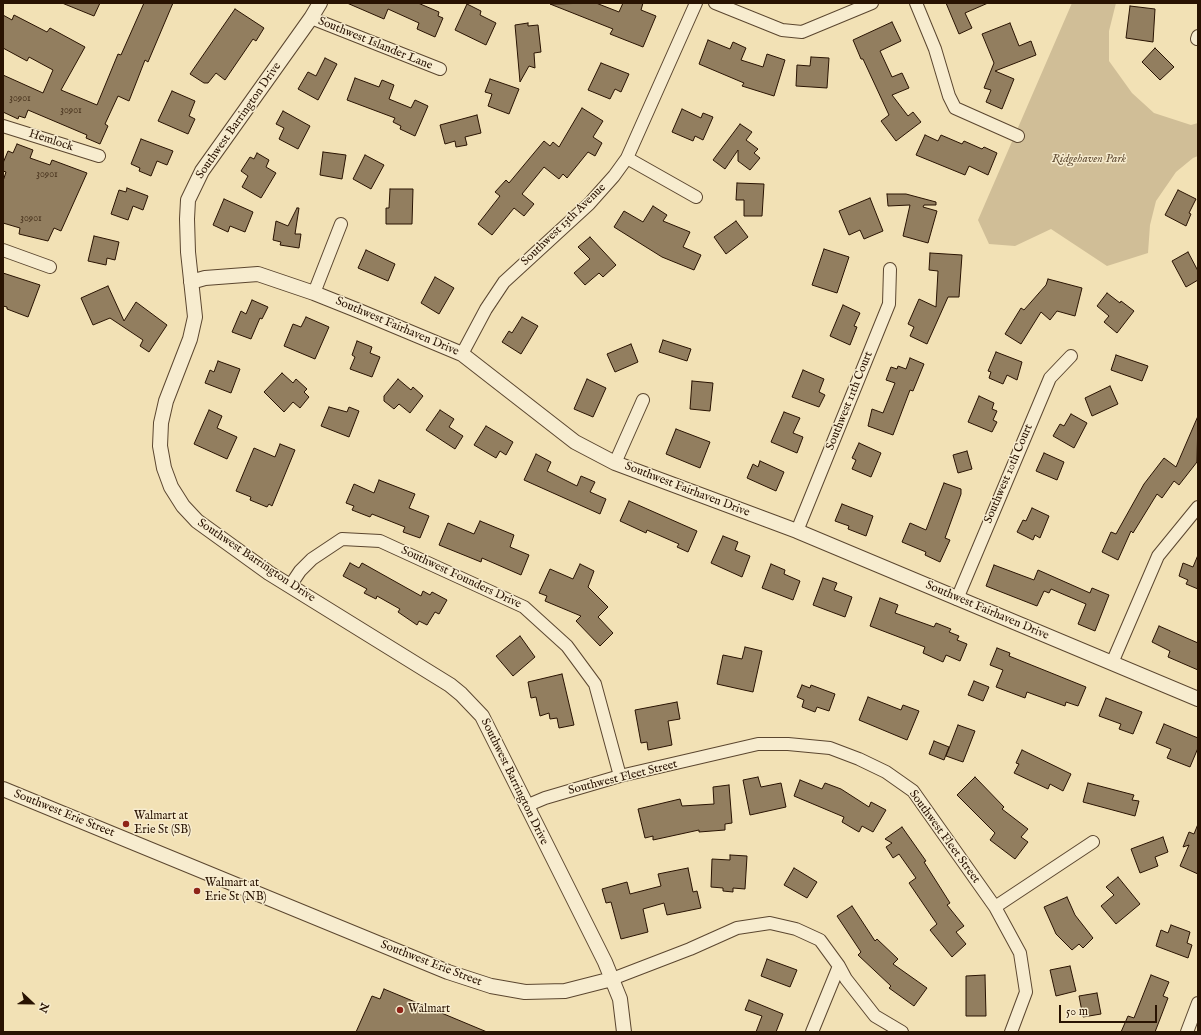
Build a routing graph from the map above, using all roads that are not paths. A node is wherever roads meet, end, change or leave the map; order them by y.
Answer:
1 (320, 3) edge
2 (696, 3) edge
3 (715, 3) edge
4 (872, 3) edge
5 (916, 3) edge
6 (311, 18) junction
7 (440, 69) dead end
8 (3, 126) edge
9 (1018, 136) dead end
10 (99, 156) dead end
11 (627, 158) junction
12 (696, 197) dead end
13 (341, 224) dead end
14 (3, 250) edge
15 (50, 267) dead end
16 (890, 269) dead end
17 (191, 282) junction
18 (314, 293) junction
19 (462, 354) junction
20 (1071, 356) dead end
21 (642, 400) dead end
22 (615, 463) junction
23 (1198, 507) edge
24 (797, 532) junction
25 (290, 586) junction
26 (957, 599) junction
27 (1112, 663) junction
28 (1198, 699) edge
29 (620, 776) junction
30 (3, 788) edge
31 (526, 806) junction
32 (1094, 842) dead end
33 (995, 907) junction
34 (839, 966) junction
35 (612, 979) junction
36 (1198, 1003) edge
37 (624, 1032) edge
38 (812, 1032) edge
39 (902, 1032) edge
40 (1011, 1032) edge
41 (1187, 1032) edge

1 - 6 street, Southwest Barrington Drive
2 - 11 street, Southwest 13th Avenue
3 - 4 street
5 - 9 street
6 - 7 street, Southwest Islander Lane
6 - 17 street, Southwest Barrington Drive
8 - 10 street, Hemlock
11 - 12 street
11 - 19 street, Southwest 13th Avenue
13 - 18 street
14 - 15 street
16 - 24 street, Southwest 11th Court
17 - 18 street, Southwest Fairhaven Drive
17 - 25 street, Southwest Barrington Drive
18 - 19 street, Southwest Fairhaven Drive
19 - 22 street, Southwest Fairhaven Drive
20 - 26 street, Southwest 10th Court
21 - 22 street
22 - 24 street, Southwest Fairhaven Drive
23 - 27 street
24 - 26 street, Southwest Fairhaven Drive
25 - 29 street, Southwest Founders Drive
25 - 31 street, Southwest Barrington Drive
26 - 27 street, Southwest Fairhaven Drive
27 - 28 street, Southwest Fairhaven Drive
29 - 31 street, Southwest Fleet Street
29 - 33 street, Southwest Fleet Street
30 - 35 street, Southwest Erie Street
31 - 35 street, Southwest Barrington Drive
32 - 33 street
33 - 40 street, Southwest Fleet Street
34 - 35 street, Southwest Erie Street
34 - 38 street
34 - 39 street, Southwest Erie Street
35 - 37 street, Southwest Barrington Drive
36 - 41 street

